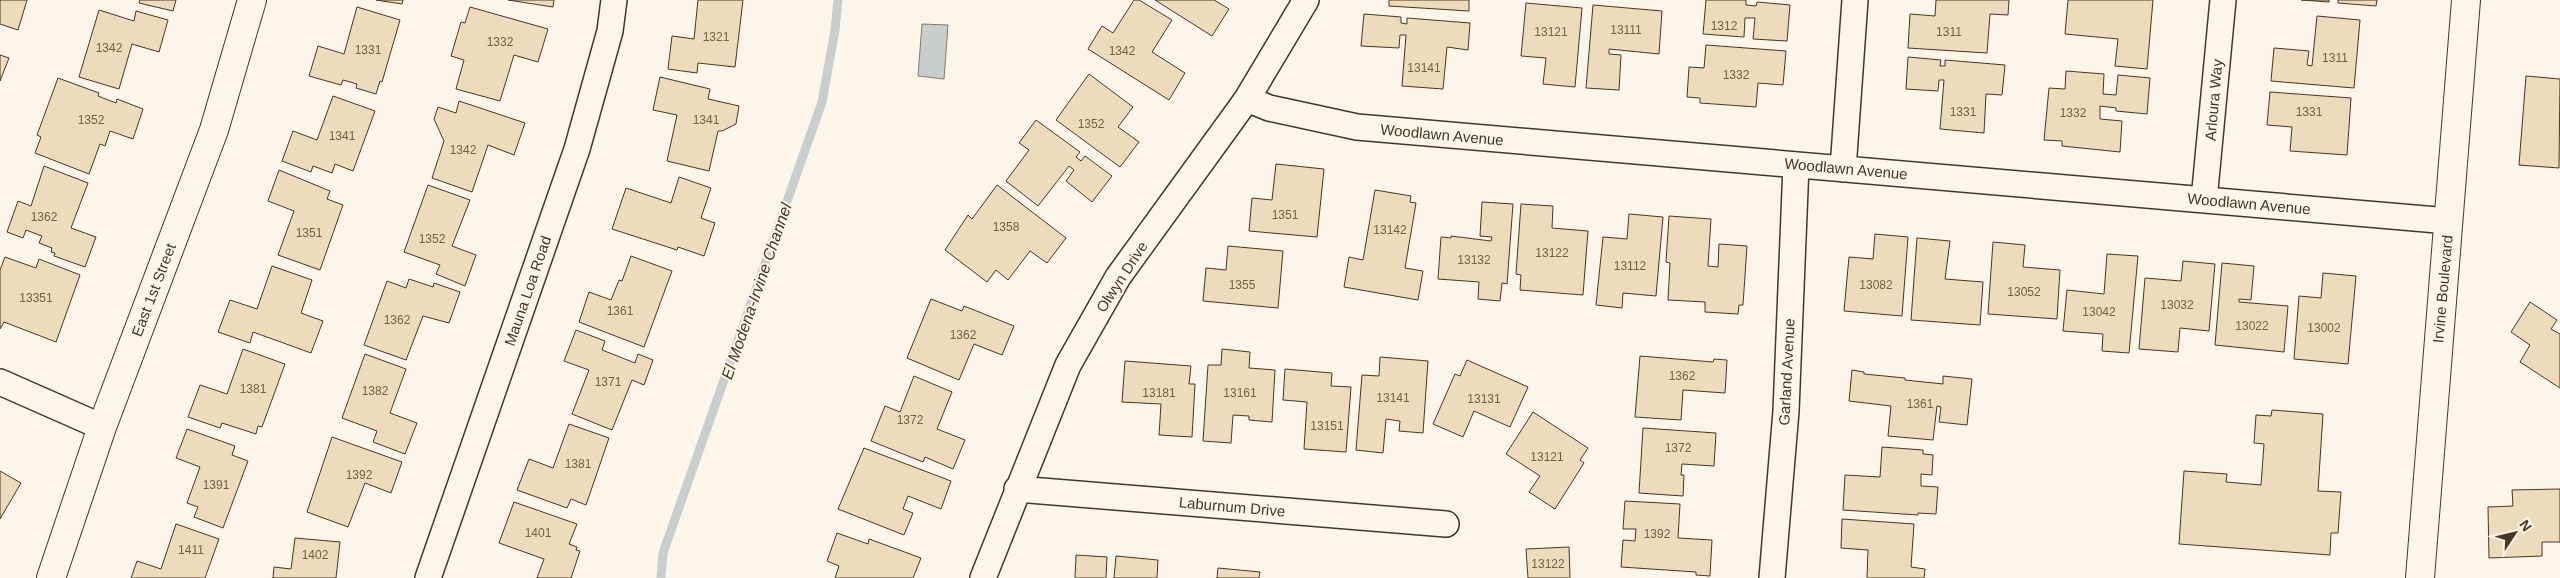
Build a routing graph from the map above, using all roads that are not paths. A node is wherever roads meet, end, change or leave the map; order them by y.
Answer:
1 (252, 0) edge
2 (614, 0) edge
3 (1306, 0) edge
4 (1855, 0) edge
5 (2223, 0) edge
6 (2466, 0) edge
7 (1246, 99) junction
8 (1796, 165) junction
9 (1843, 169) junction
10 (2204, 200) junction
11 (2449, 221) junction
12 (0, 382) edge
13 (102, 427) junction
14 (1018, 489) junction
15 (1446, 524) dead end
16 (51, 578) edge
17 (428, 578) edge
18 (983, 578) edge
19 (1772, 578) edge
20 (2420, 578) edge

1 - 13 main road, East 1st Street
2 - 17 street, Mauna Loa Road
3 - 7 street, Olwyn Drive
4 - 9 street
5 - 10 street, Arloura Way
6 - 11 main road, Irvine Boulevard
7 - 8 street, Woodlawn Avenue
7 - 14 street, Olwyn Drive
8 - 9 street, Woodlawn Avenue
8 - 19 street, Garland Avenue
9 - 10 street, Woodlawn Avenue
10 - 11 street, Woodlawn Avenue
11 - 20 main road, Irvine Boulevard
12 - 13 street
13 - 16 main road, East 1st Street
14 - 15 street, Laburnum Drive
14 - 18 street, Olwyn Drive

